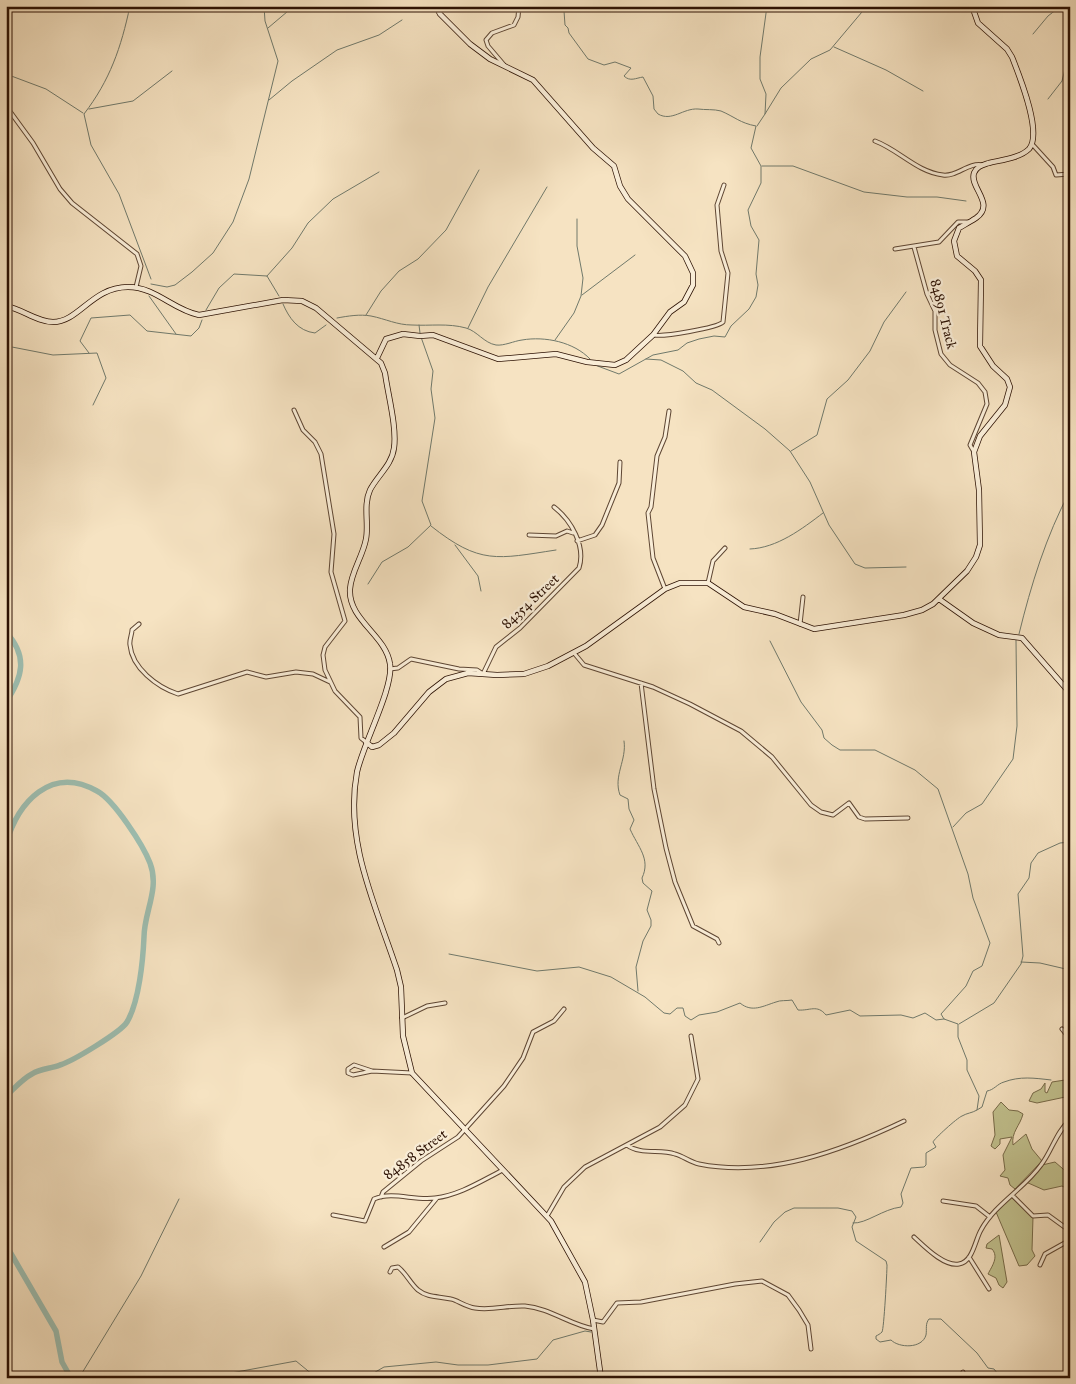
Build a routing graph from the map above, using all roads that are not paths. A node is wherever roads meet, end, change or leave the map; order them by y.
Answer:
1 (436, 6) edge
2 (519, 6) edge
3 (972, 6) edge
4 (505, 67) junction
5 (6, 106) edge
6 (875, 141) dead end
7 (1032, 144) junction
8 (984, 165) junction
9 (1070, 174) edge
10 (724, 185) dead end
11 (968, 222) junction
12 (914, 247) junction
13 (895, 249) dead end
14 (136, 287) junction
15 (6, 306) edge
16 (653, 335) junction
17 (377, 358) junction
18 (294, 410) dead end
19 (669, 411) dead end
20 (974, 452) junction
21 (620, 462) dead end
22 (554, 507) dead end
23 (573, 533) junction
24 (529, 535) dead end
25 (578, 541) junction
26 (725, 548) dead end
27 (708, 584) junction
28 (665, 589) junction
29 (804, 597) dead end
30 (939, 599) junction
31 (139, 624) dead end
32 (800, 624) junction
33 (574, 653) junction
34 (390, 669) junction
35 (484, 674) junction
36 (330, 682) junction
37 (641, 683) junction
38 (1070, 693) edge
39 (366, 742) junction
40 (372, 747) junction
41 (364, 750) junction
42 (908, 818) dead end
43 (719, 943) dead end
44 (446, 1003) dead end
45 (564, 1009) dead end
46 (402, 1018) junction
47 (1062, 1029) dead end
48 (691, 1036) dead end
49 (1070, 1039) edge
50 (372, 1070) junction
51 (412, 1073) junction
52 (1070, 1120) edge
53 (904, 1121) dead end
54 (464, 1130) junction
55 (627, 1145) junction
56 (503, 1170) junction
57 (1012, 1195) junction
58 (381, 1197) junction
59 (437, 1198) junction
60 (943, 1201) dead end
61 (333, 1215) dead end
62 (547, 1216) junction
63 (990, 1217) junction
64 (1070, 1231) edge
65 (914, 1237) dead end
66 (1070, 1240) edge
67 (384, 1246) dead end
68 (969, 1257) junction
69 (1040, 1265) dead end
70 (390, 1272) dead end
71 (989, 1289) dead end
72 (593, 1320) junction
73 (594, 1329) junction
74 (811, 1349) dead end
75 (963, 1372) dead end
76 (601, 1378) edge
77 (965, 1378) edge

1 - 4 street
2 - 4 street
3 - 7 street
4 - 16 street
5 - 14 street
6 - 8 street
7 - 8 street
7 - 9 street
8 - 11 street
10 - 16 street
11 - 12 street
11 - 20 street
12 - 13 street
12 - 20 street, 84891 Track
14 - 15 street
14 - 17 street
16 - 17 street
17 - 34 street
18 - 36 street
19 - 28 street
20 - 30 street
21 - 25 street
22 - 23 street
23 - 24 street
23 - 25 street
25 - 35 street, 84354 Street
26 - 27 street
27 - 28 street
27 - 32 street
28 - 33 street
29 - 32 street
30 - 32 street
30 - 38 street
31 - 36 street
33 - 35 street
33 - 37 street
34 - 35 street
34 - 39 street
35 - 40 street
36 - 39 street
37 - 42 street
37 - 43 street
39 - 40 street
39 - 41 street
40 - 41 street
41 - 46 street
44 - 46 street
45 - 54 street, 84858 Street
46 - 51 street
47 - 49 street
48 - 55 street
50 - 50 street
50 - 51 street
51 - 54 street
52 - 57 street
53 - 55 street
54 - 56 street
54 - 58 street, 84858 Street
55 - 62 street
56 - 59 street
56 - 62 street
57 - 63 street
57 - 64 street
58 - 59 street
58 - 61 street, 84858 Street
59 - 67 street
60 - 63 street
62 - 72 street
63 - 68 street
65 - 68 street
66 - 69 street
68 - 71 street
70 - 73 street
72 - 73 street
72 - 74 street
73 - 76 street
75 - 77 street

